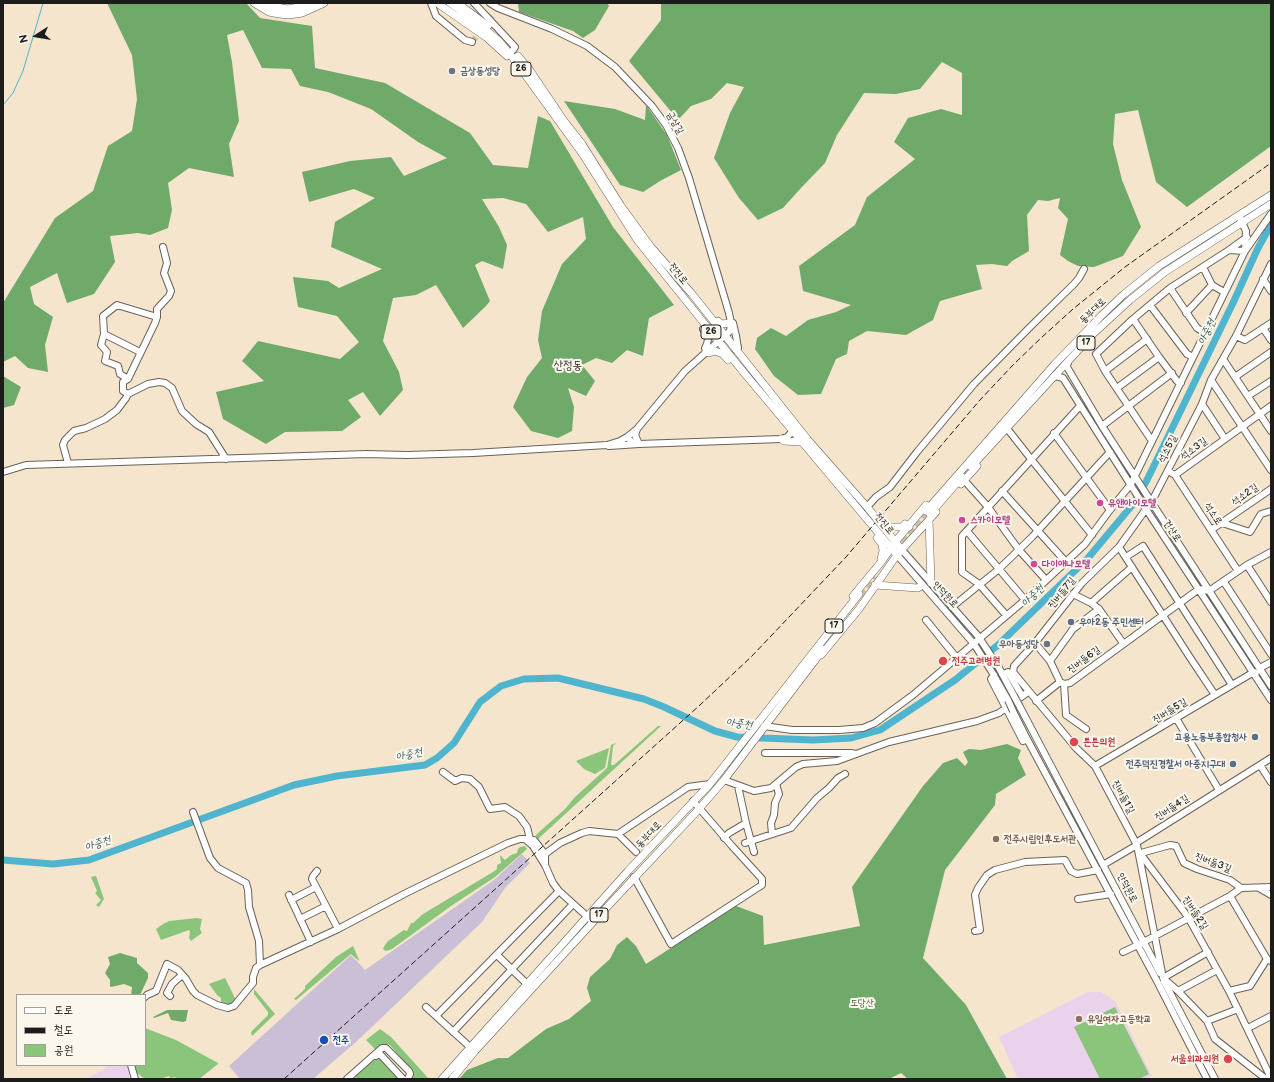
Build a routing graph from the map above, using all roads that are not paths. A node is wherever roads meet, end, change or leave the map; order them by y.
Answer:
1 (254, 3) edge
2 (264, 3) edge
3 (274, 3) edge
4 (284, 3) edge
5 (311, 3) edge
6 (324, 3) edge
7 (432, 3) edge
8 (437, 3) edge
9 (450, 3) edge
10 (458, 3) edge
11 (474, 3) edge
12 (490, 3) edge
13 (498, 8) junction
14 (493, 15) tunnel mouth
15 (472, 42) dead end
16 (512, 52) junction
17 (1271, 195) edge
18 (1271, 204) edge
19 (1271, 214) edge
20 (1238, 215) junction
21 (1242, 223) junction
22 (1247, 237) junction
23 (163, 247) dead end
24 (1229, 250) junction
25 (1245, 251) junction
26 (1271, 264) edge
27 (1203, 267) junction
28 (1084, 269) dead end
29 (1262, 279) junction
30 (1212, 285) junction
31 (1170, 288) junction
32 (1271, 291) edge
33 (1224, 292) junction
34 (1150, 305) junction
35 (1186, 313) junction
36 (157, 317) junction
37 (1133, 319) junction
38 (715, 323) junction
39 (731, 323) junction
40 (1271, 323) edge
41 (706, 326) junction
42 (1263, 328) junction
43 (1205, 333) junction
44 (104, 334) junction
45 (725, 336) junction
46 (1236, 336) junction
47 (1147, 339) junction
48 (718, 340) junction
49 (1271, 340) edge
50 (736, 350) junction
51 (140, 352) junction
52 (706, 352) junction
53 (1271, 352) edge
54 (731, 357) junction
55 (1193, 357) junction
56 (1159, 358) junction
57 (1223, 359) junction
58 (1068, 362) junction
59 (1105, 371) junction
60 (1172, 373) junction
61 (1055, 376) junction
62 (1235, 377) junction
63 (128, 379) junction
64 (1211, 380) junction
65 (1271, 381) edge
66 (1181, 383) junction
67 (1117, 388) junction
68 (128, 394) junction
69 (1248, 396) junction
70 (1202, 404) junction
71 (1080, 406) junction
72 (1128, 406) junction
73 (1271, 406) edge
74 (1023, 412) junction
75 (1260, 414) junction
76 (1102, 426) junction
77 (1242, 427) junction
78 (636, 429) junction
79 (1010, 431) junction
80 (1271, 431) edge
81 (792, 432) junction
82 (1054, 433) junction
83 (627, 436) junction
84 (781, 439) junction
85 (1224, 440) junction
86 (1152, 441) junction
87 (800, 442) junction
88 (639, 444) junction
89 (607, 445) junction
90 (814, 447) junction
91 (1110, 452) junction
92 (226, 459) junction
93 (1031, 459) junction
94 (68, 463) junction
95 (1271, 470) edge
96 (1168, 471) junction
97 (3, 472) edge
98 (1176, 474) junction
99 (1086, 477) junction
100 (1136, 479) junction
101 (964, 480) junction
102 (1132, 486) junction
103 (1271, 489) edge
104 (1002, 491) junction
105 (1065, 501) junction
106 (1151, 502) junction
107 (988, 506) junction
108 (867, 507) junction
109 (1145, 508) junction
110 (1110, 510) junction
111 (1271, 511) edge
112 (926, 514) junction
113 (1222, 523) junction
114 (908, 527) junction
115 (1211, 530) junction
116 (967, 531) junction
117 (1038, 531) junction
118 (882, 532) junction
119 (1092, 535) junction
120 (893, 545) junction
121 (1119, 548) junction
122 (1019, 550) junction
123 (1271, 552) edge
124 (899, 553) junction
125 (1126, 557) junction
126 (882, 561) junction
127 (1066, 562) junction
128 (1247, 565) junction
129 (1132, 567) junction
130 (999, 569) junction
131 (1238, 571) junction
132 (1046, 580) junction
133 (1224, 582) junction
134 (931, 583) junction
135 (979, 584) junction
136 (875, 585) junction
137 (922, 585) junction
138 (1199, 589) junction
139 (1209, 591) junction
140 (860, 593) junction
141 (870, 594) junction
142 (1073, 594) junction
143 (1025, 600) junction
144 (1271, 602) edge
145 (1091, 603) junction
146 (1180, 603) junction
147 (952, 607) junction
148 (1099, 609) junction
149 (1006, 615) junction
150 (1163, 615) junction
151 (926, 620) dead end
152 (980, 640) junction
153 (1035, 643) junction
154 (1123, 643) junction
155 (975, 645) junction
156 (1271, 654) edge
157 (956, 657) junction
158 (812, 658) junction
159 (1050, 661) junction
160 (1271, 662) edge
161 (1261, 670) junction
162 (1254, 672) junction
163 (993, 673) junction
164 (1002, 674) junction
165 (1062, 682) junction
166 (1232, 685) junction
167 (1271, 686) edge
168 (1028, 692) junction
169 (1215, 695) junction
170 (1022, 696) junction
171 (1271, 700) edge
172 (1036, 701) junction
173 (1006, 707) junction
174 (1176, 718) junction
175 (763, 728) junction
176 (1086, 729) dead end
177 (1027, 739) junction
178 (764, 753) dead end
179 (856, 754) junction
180 (1271, 758) edge
181 (1260, 765) junction
182 (1095, 766) junction
183 (443, 772) dead end
184 (845, 774) dead end
185 (724, 780) junction
186 (1271, 781) edge
187 (710, 784) junction
188 (776, 784) junction
189 (738, 786) junction
190 (1219, 790) junction
191 (693, 801) junction
192 (699, 809) junction
193 (193, 813) dead end
194 (746, 823) junction
195 (618, 834) junction
196 (772, 834) junction
197 (724, 838) junction
198 (528, 839) junction
199 (752, 841) junction
200 (745, 843) dead end
201 (1138, 848) junction
202 (636, 852) dead end
203 (754, 852) dead end
204 (545, 854) junction
205 (545, 865) junction
206 (1103, 865) junction
207 (1098, 870) junction
208 (317, 871) dead end
209 (634, 877) junction
210 (316, 887) junction
211 (1271, 887) edge
212 (1241, 888) junction
213 (1259, 888) junction
214 (559, 891) junction
215 (1111, 894) junction
216 (1271, 895) edge
217 (1230, 896) junction
218 (1078, 899) dead end
219 (573, 904) junction
220 (326, 906) junction
221 (1188, 917) junction
222 (300, 919) junction
223 (590, 919) junction
224 (338, 929) junction
225 (975, 931) dead end
226 (1155, 935) junction
227 (311, 942) junction
228 (1141, 944) junction
229 (1124, 952) dead end
230 (1208, 952) junction
231 (497, 955) junction
232 (1269, 960) edge
233 (260, 965) junction
234 (512, 970) junction
235 (1216, 970) junction
236 (182, 975) junction
237 (1163, 978) junction
238 (527, 984) junction
239 (1178, 991) junction
240 (1229, 991) junction
241 (146, 996) edge
242 (170, 996) dead end
243 (426, 1007) dead end
244 (1238, 1009) junction
245 (436, 1016) junction
246 (1271, 1016) edge
247 (1207, 1021) junction
248 (1248, 1028) junction
249 (453, 1032) junction
250 (470, 1047) junction
251 (131, 1066) edge
252 (1271, 1078) edge
253 (135, 1079) edge
254 (347, 1079) edge
255 (351, 1079) edge
256 (403, 1079) edge
257 (408, 1079) edge
258 (442, 1079) edge
259 (452, 1079) edge
260 (1207, 1079) edge
261 (1215, 1079) edge
262 (1266, 1079) edge

1 - 6 main road
2 - 5 highway
3 - 4 highway
7 - 15 street
8 - 16 main road, 26
9 - 16 main road, 전진로 / 26
10 - 16 main road, 전진로 / 26
11 - 16 street
12 - 13 street, 금상길
13 - 14 street
13 - 39 street, 금상길
16 - 38 main road, 전진로 / 26
16 - 41 main road, 전진로 / 26
17 - 20 main road, 동부대로 / 17
18 - 21 main road, 동부대로 / 17
19 - 25 street
20 - 21 street
20 - 112 main road, 동부대로 / 17
21 - 22 street
21 - 58 main road, 동부대로 / 17
22 - 24 street
22 - 25 street
23 - 36 street
24 - 25 street
24 - 27 street
25 - 33 street
26 - 29 street, 석소5길
27 - 30 street
27 - 31 street
28 - 108 street
29 - 32 street
29 - 46 street, 석소5길
30 - 33 street
30 - 35 street
31 - 34 street
31 - 35 street
33 - 43 street
34 - 37 street
34 - 55 street
35 - 43 street
36 - 44 street
36 - 51 street
37 - 47 street
37 - 59 street
38 - 39 main road
38 - 45 main road, 전진로 / 26
39 - 45 street
39 - 50 street, 금상길
40 - 42 street
41 - 48 main road, 전진로 / 26
41 - 52 street
42 - 46 street
42 - 49 street
43 - 55 street
44 - 51 street
44 - 63 street
45 - 48 street
45 - 50 main road, 전진로 / 26
46 - 57 street, 석소5길
47 - 56 street
47 - 59 street
48 - 52 street
48 - 54 main road, 전진로 / 26
50 - 90 main road, 전진로 / 26
51 - 63 street
52 - 54 main road
52 - 78 street
53 - 62 street
54 - 81 main road, 전진로 / 26
55 - 66 street
56 - 60 street
56 - 67 street
57 - 62 street
57 - 64 street, 석소5길
58 - 61 main road, 동부대로 / 17
58 - 76 street, 건산로
59 - 67 street
60 - 66 street
60 - 72 street
61 - 71 street, 건산로
61 - 74 main road, 동부대로 / 17
62 - 69 street
63 - 68 street
64 - 70 street, 석소5길
64 - 77 street
65 - 69 street
66 - 86 street
67 - 72 street
68 - 92 street
68 - 94 street
69 - 75 street
70 - 85 street
70 - 96 street, 석소5길
71 - 82 street
71 - 91 street, 건산로
72 - 76 street
72 - 86 street
73 - 75 street, 석소3길
74 - 79 main road, 동부대로
74 - 112 main road, 동부대로 / 17
75 - 77 street, 석소3길
75 - 80 street
76 - 100 street, 건산로
77 - 85 street, 석소3길
77 - 95 street
78 - 83 street
78 - 88 street
79 - 93 street
79 - 101 main road, 동부대로
81 - 84 street
81 - 87 main road, 전진로 / 26
81 - 90 street
82 - 93 street
82 - 99 street
83 - 88 street
83 - 89 street
84 - 87 main road
84 - 88 street
85 - 98 street, 석소3길
86 - 100 street
87 - 118 main road, 전진로 / 26
88 - 89 street
89 - 92 street
90 - 108 main road, 전진로 / 26
91 - 99 street
91 - 102 street, 건산로
92 - 94 street
93 - 104 street
93 - 105 street
94 - 97 street
96 - 98 street
96 - 106 street, 석소5길
98 - 115 street, 석소로
99 - 105 street
99 - 110 street
100 - 102 street
100 - 106 street, 건산로
101 - 107 street
101 - 112 main road, 동부대로
102 - 109 street, 건산로
102 - 110 street
103 - 113 street, 석소2길
104 - 107 street
104 - 117 street
105 - 117 street
105 - 119 street
106 - 139 street, 건산로
107 - 116 street
107 - 122 street
108 - 118 main road, 전진로 / 26
109 - 121 street, 진버들7길
109 - 138 street, 건산로
110 - 119 street
111 - 113 street
112 - 114 main road
112 - 124 main road, 동부대로
112 - 134 main road
113 - 115 street, 석소2길
114 - 118 main road
114 - 120 main road
115 - 131 street, 석소로
116 - 130 street
116 - 135 street
117 - 122 street
117 - 127 street
118 - 120 main road, 전진로
118 - 126 main road
119 - 127 street
120 - 124 main road, 전진로
120 - 126 main road
121 - 125 street
121 - 142 street, 진버들7길
122 - 130 street
122 - 132 street
123 - 128 street
124 - 134 street, 안덕원로
124 - 136 main road, 동부대로
124 - 137 street, 안덕원로
125 - 129 street
125 - 146 street
126 - 140 main road
127 - 132 street
128 - 131 street
128 - 144 street
129 - 145 street
129 - 150 street
130 - 135 street
130 - 143 street
131 - 133 street
132 - 143 street
133 - 139 street
133 - 156 street
134 - 147 street, 안덕원로
135 - 147 street
135 - 149 street
136 - 137 main road
136 - 141 main road, 동부대로
137 - 155 street, 안덕원로
138 - 139 street
138 - 146 street, 진버들6길
138 - 162 street, 건산로
139 - 161 street, 건산로
140 - 141 main road
140 - 158 main road, 동부대로 / 17
140 - 158 main road
141 - 158 main road, 동부대로
142 - 145 street
142 - 153 street, 진버들7길
143 - 149 street
145 - 148 street
146 - 150 street, 진버들6길
146 - 166 street
147 - 152 street, 안덕원로
148 - 154 street
148 - 159 street
149 - 152 street
150 - 154 street, 진버들6길
150 - 169 street
151 - 157 street
152 - 155 street
152 - 164 street, 안덕원로
153 - 159 street
153 - 168 street, 진버들7길
154 - 165 street, 진버들6길
155 - 157 street
155 - 163 street, 안덕원로
157 - 175 street
158 - 175 main road, 동부대로 / 17
158 - 187 main road, 동부대로 / 17
159 - 165 street
160 - 161 street
161 - 162 street
161 - 167 street, 건산로
162 - 166 street, 진버들5길
162 - 171 street, 건산로
163 - 173 street
163 - 177 street, 안덕원로, bridge
164 - 170 street
164 - 206 street, 안덕원로, bridge
165 - 172 street, 진버들6길
165 - 176 street
166 - 169 street, 진버들5길
168 - 170 street
168 - 172 street, 진버들1길
169 - 174 street, 진버들5길
170 - 173 street
172 - 182 street, 진버들1길
173 - 177 street
173 - 179 street
174 - 182 street, 진버들5길
174 - 190 street
175 - 185 main road, 동부대로 / 17
177 - 207 street, 안덕원로
178 - 179 street
179 - 188 street
180 - 181 street, 진버들4길
181 - 186 street
181 - 190 street, 진버들4길
182 - 201 street, 진버들1길
183 - 198 street
184 - 196 street
185 - 189 street
185 - 192 main road, 동부대로 / 17
187 - 191 main road, 동부대로 / 17
187 - 195 street
188 - 189 street
188 - 196 street
189 - 194 street
190 - 201 street, 진버들4길
191 - 192 street
191 - 223 main road, 동부대로 / 17
192 - 197 street
192 - 209 main road, 동부대로 / 17
193 - 233 street
194 - 197 street
194 - 199 street
195 - 202 street
195 - 204 street
196 - 199 street
197 - 209 street
198 - 204 street
198 - 205 street
198 - 224 street
199 - 200 street
199 - 203 street
201 - 206 street
201 - 212 street, 진버들3길
201 - 221 street, 진버들2길
201 - 226 street, 진버들1길
204 - 205 street
205 - 214 street
206 - 228 street, 안덕원로
207 - 215 street, 안덕원로
207 - 225 street
208 - 210 street
209 - 223 main road, 동부대로 / 17
210 - 220 street
210 - 222 street
211 - 213 street
212 - 213 street
212 - 217 street
213 - 216 street
214 - 219 street
214 - 231 street
215 - 218 street
215 - 228 street, 안덕원로
217 - 221 street
217 - 232 street
219 - 223 street
219 - 234 street
220 - 222 street
220 - 224 street
221 - 226 street
221 - 230 street, 진버들2길
222 - 227 street
223 - 238 main road, 동부대로 / 17
223 - 259 main road, 동부대로 / 17
224 - 227 street
226 - 228 street
226 - 237 street, 진버들1길
227 - 233 street
228 - 229 street
228 - 237 street, 안덕원로
228 - 260 street, 안덕원로
230 - 235 street, 진버들2길
230 - 237 street
231 - 234 street
231 - 245 street
232 - 240 street
233 - 236 street
234 - 238 street
234 - 249 street
235 - 239 street
235 - 240 street, 진버들2길
236 - 241 street
236 - 242 street
237 - 239 street
237 - 261 street, 안덕원로
238 - 250 main road, 동부대로 / 17
239 - 247 street
240 - 244 street, 진버들2길
243 - 245 street
244 - 247 street
244 - 248 street, 진버들2길
245 - 249 street
246 - 248 street
247 - 262 street
248 - 252 street, 진버들2길
249 - 250 street
250 - 258 main road, 동부대로 / 17
251 - 253 street
254 - 257 street
255 - 256 street

